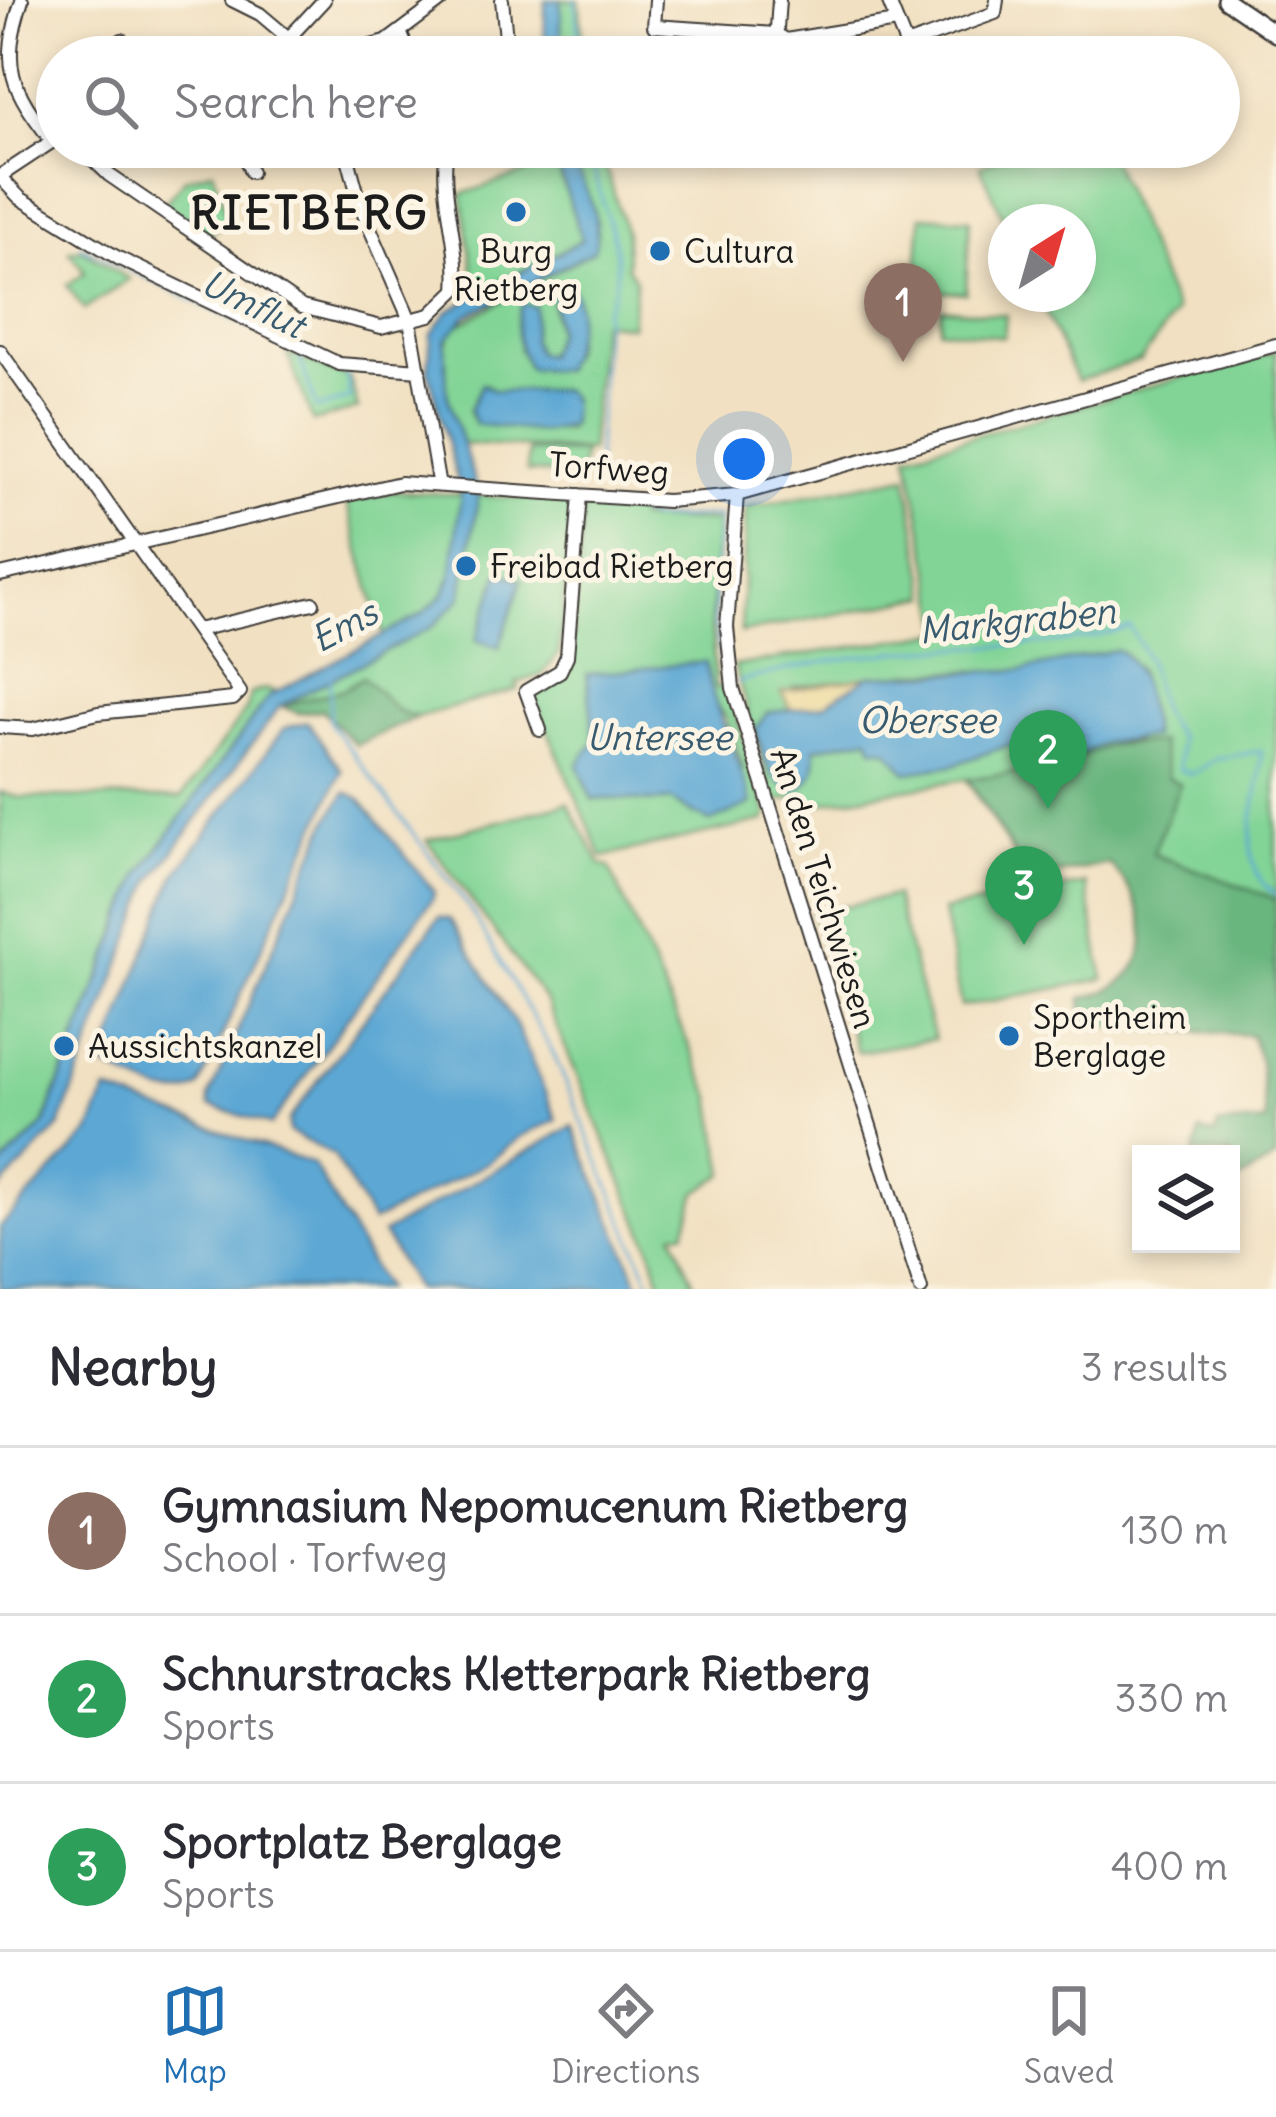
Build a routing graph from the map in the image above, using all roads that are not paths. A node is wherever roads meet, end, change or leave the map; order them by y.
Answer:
1 (22, 0) edge
2 (232, 0) edge
3 (324, 0) edge
4 (442, 0) edge
5 (502, 0) edge
6 (656, 0) edge
7 (779, 0) edge
8 (888, 0) edge
9 (997, 0) edge
10 (1226, 0) edge
11 (896, 22) junction
12 (401, 34) joint
13 (776, 34) junction
14 (1276, 34) edge
15 (283, 36) edge
16 (292, 36) edge
17 (395, 36) edge
18 (506, 36) edge
19 (779, 36) edge
20 (835, 36) edge
21 (902, 36) edge
22 (943, 36) edge
23 (36, 114) edge
24 (36, 152) edge
25 (102, 168) edge
26 (249, 168) edge
27 (351, 168) edge
28 (444, 168) edge
29 (251, 172) dead end
30 (0, 176) edge
31 (410, 320) junction
32 (1276, 345) edge
33 (0, 351) edge
34 (420, 370) junction
35 (442, 479) junction
36 (580, 495) junction
37 (736, 495) junction
38 (136, 545) junction
39 (0, 575) edge
40 (313, 603) dead end
41 (197, 629) junction
42 (0, 727) edge
43 (540, 730) dead end
44 (921, 1289) edge

1 - 23 street
2 - 15 street
3 - 16 street
4 - 12 street
5 - 18 street
6 - 13 street
7 - 13 street
8 - 11 street
9 - 22 street
10 - 14 main road
11 - 20 street
11 - 21 street
12 - 17 street
13 - 19 street
24 - 30 street
25 - 31 street
26 - 29 street
27 - 31 street
28 - 31 street
30 - 34 street
31 - 34 street
32 - 37 street, Torfweg
33 - 38 street
34 - 35 street
35 - 36 street, Torfweg
35 - 38 street, Torfweg
36 - 37 street, Torfweg
36 - 43 street
37 - 44 street, An den Teichwiesen
38 - 39 street, Torfweg
38 - 41 street
40 - 41 street
41 - 42 street

